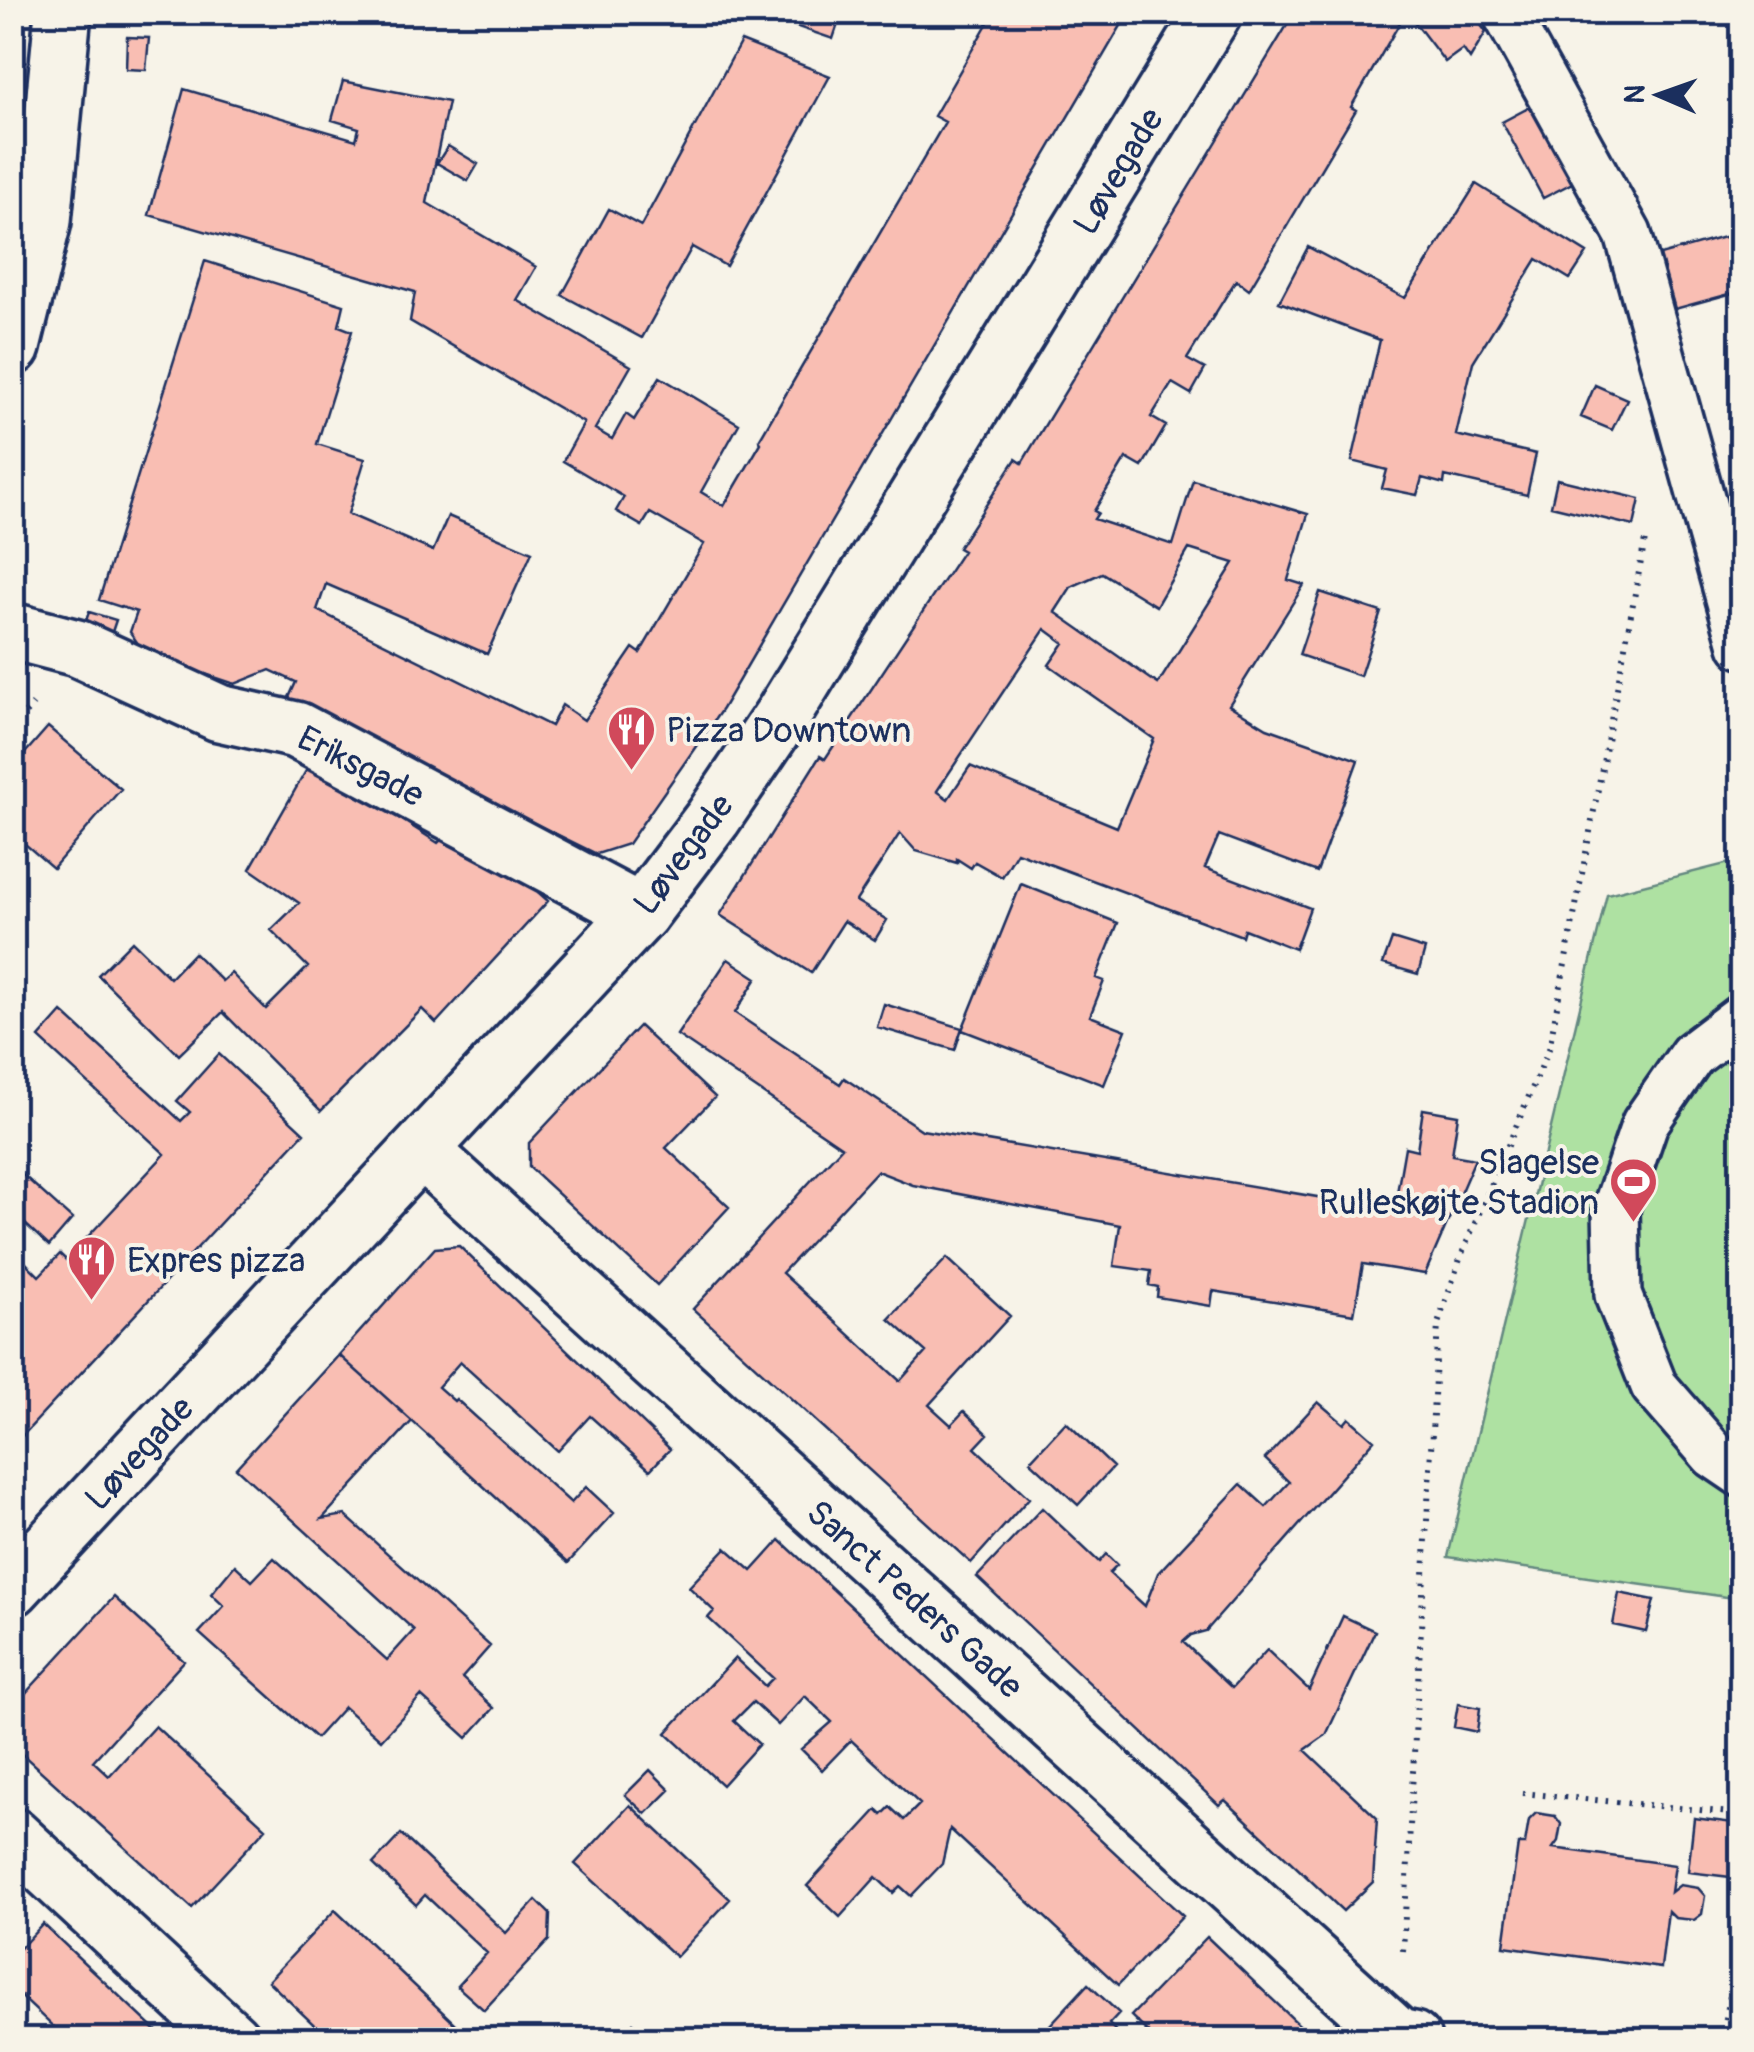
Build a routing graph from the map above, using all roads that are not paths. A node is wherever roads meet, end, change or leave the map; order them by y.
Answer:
1 (64, 12) edge
2 (1214, 12) edge
3 (1505, 12) edge
4 (12, 347) edge
5 (12, 630) edge
6 (1742, 645) edge
7 (641, 912) junction
8 (1742, 1016) edge
9 (421, 1150) junction
10 (1742, 1474) edge
11 (12, 1588) edge
12 (12, 1836) edge
13 (1406, 2038) edge
14 (232, 2040) edge

1 - 4 street
2 - 7 street, Løvegade
3 - 6 lane
5 - 7 street, Eriksgade
7 - 9 street, Løvegade
8 - 10 lane
9 - 11 street, Løvegade
9 - 13 street, Sanct Peders Gade
12 - 14 street

